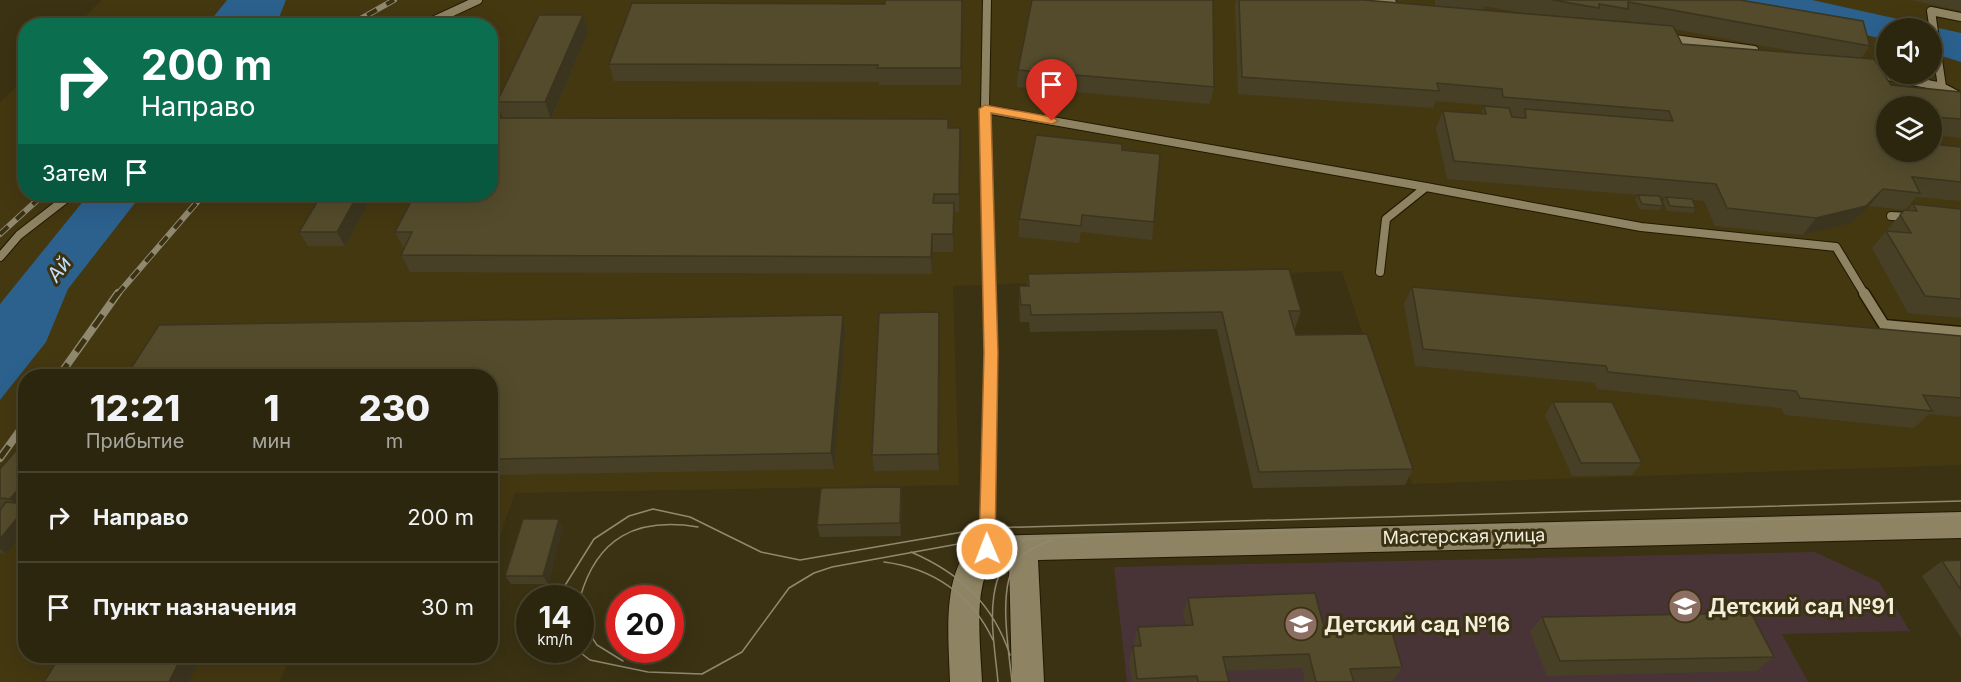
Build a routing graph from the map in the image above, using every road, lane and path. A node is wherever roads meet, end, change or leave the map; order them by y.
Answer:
1 (478, 0) edge
2 (987, 0) edge
3 (1370, 0) edge
4 (1405, 5) edge
5 (1961, 17) edge
6 (439, 18) edge
7 (1661, 37) edge
8 (1760, 51) edge
9 (1862, 70) edge
10 (1942, 87) junction
11 (1961, 97) edge
12 (985, 109) junction
13 (1426, 187) junction
14 (63, 201) edge
15 (1922, 213) edge
16 (1891, 216) dead end
17 (0, 257) edge
18 (1380, 272) dead end
19 (1961, 332) edge
20 (1961, 525) edge
21 (1023, 548) junction
22 (980, 556) junction
23 (966, 682) edge
24 (1028, 682) edge

1 - 6 lane
2 - 12 lane
3 - 4 lane
5 - 10 lane
7 - 8 lane
9 - 10 lane
10 - 11 lane
12 - 13 lane
12 - 22 lane
13 - 18 lane
13 - 19 lane
14 - 17 lane
15 - 16 lane
20 - 21 main road, Мастерская улица
21 - 22 main road, Мастерская улица
21 - 24 main road
22 - 23 main road

